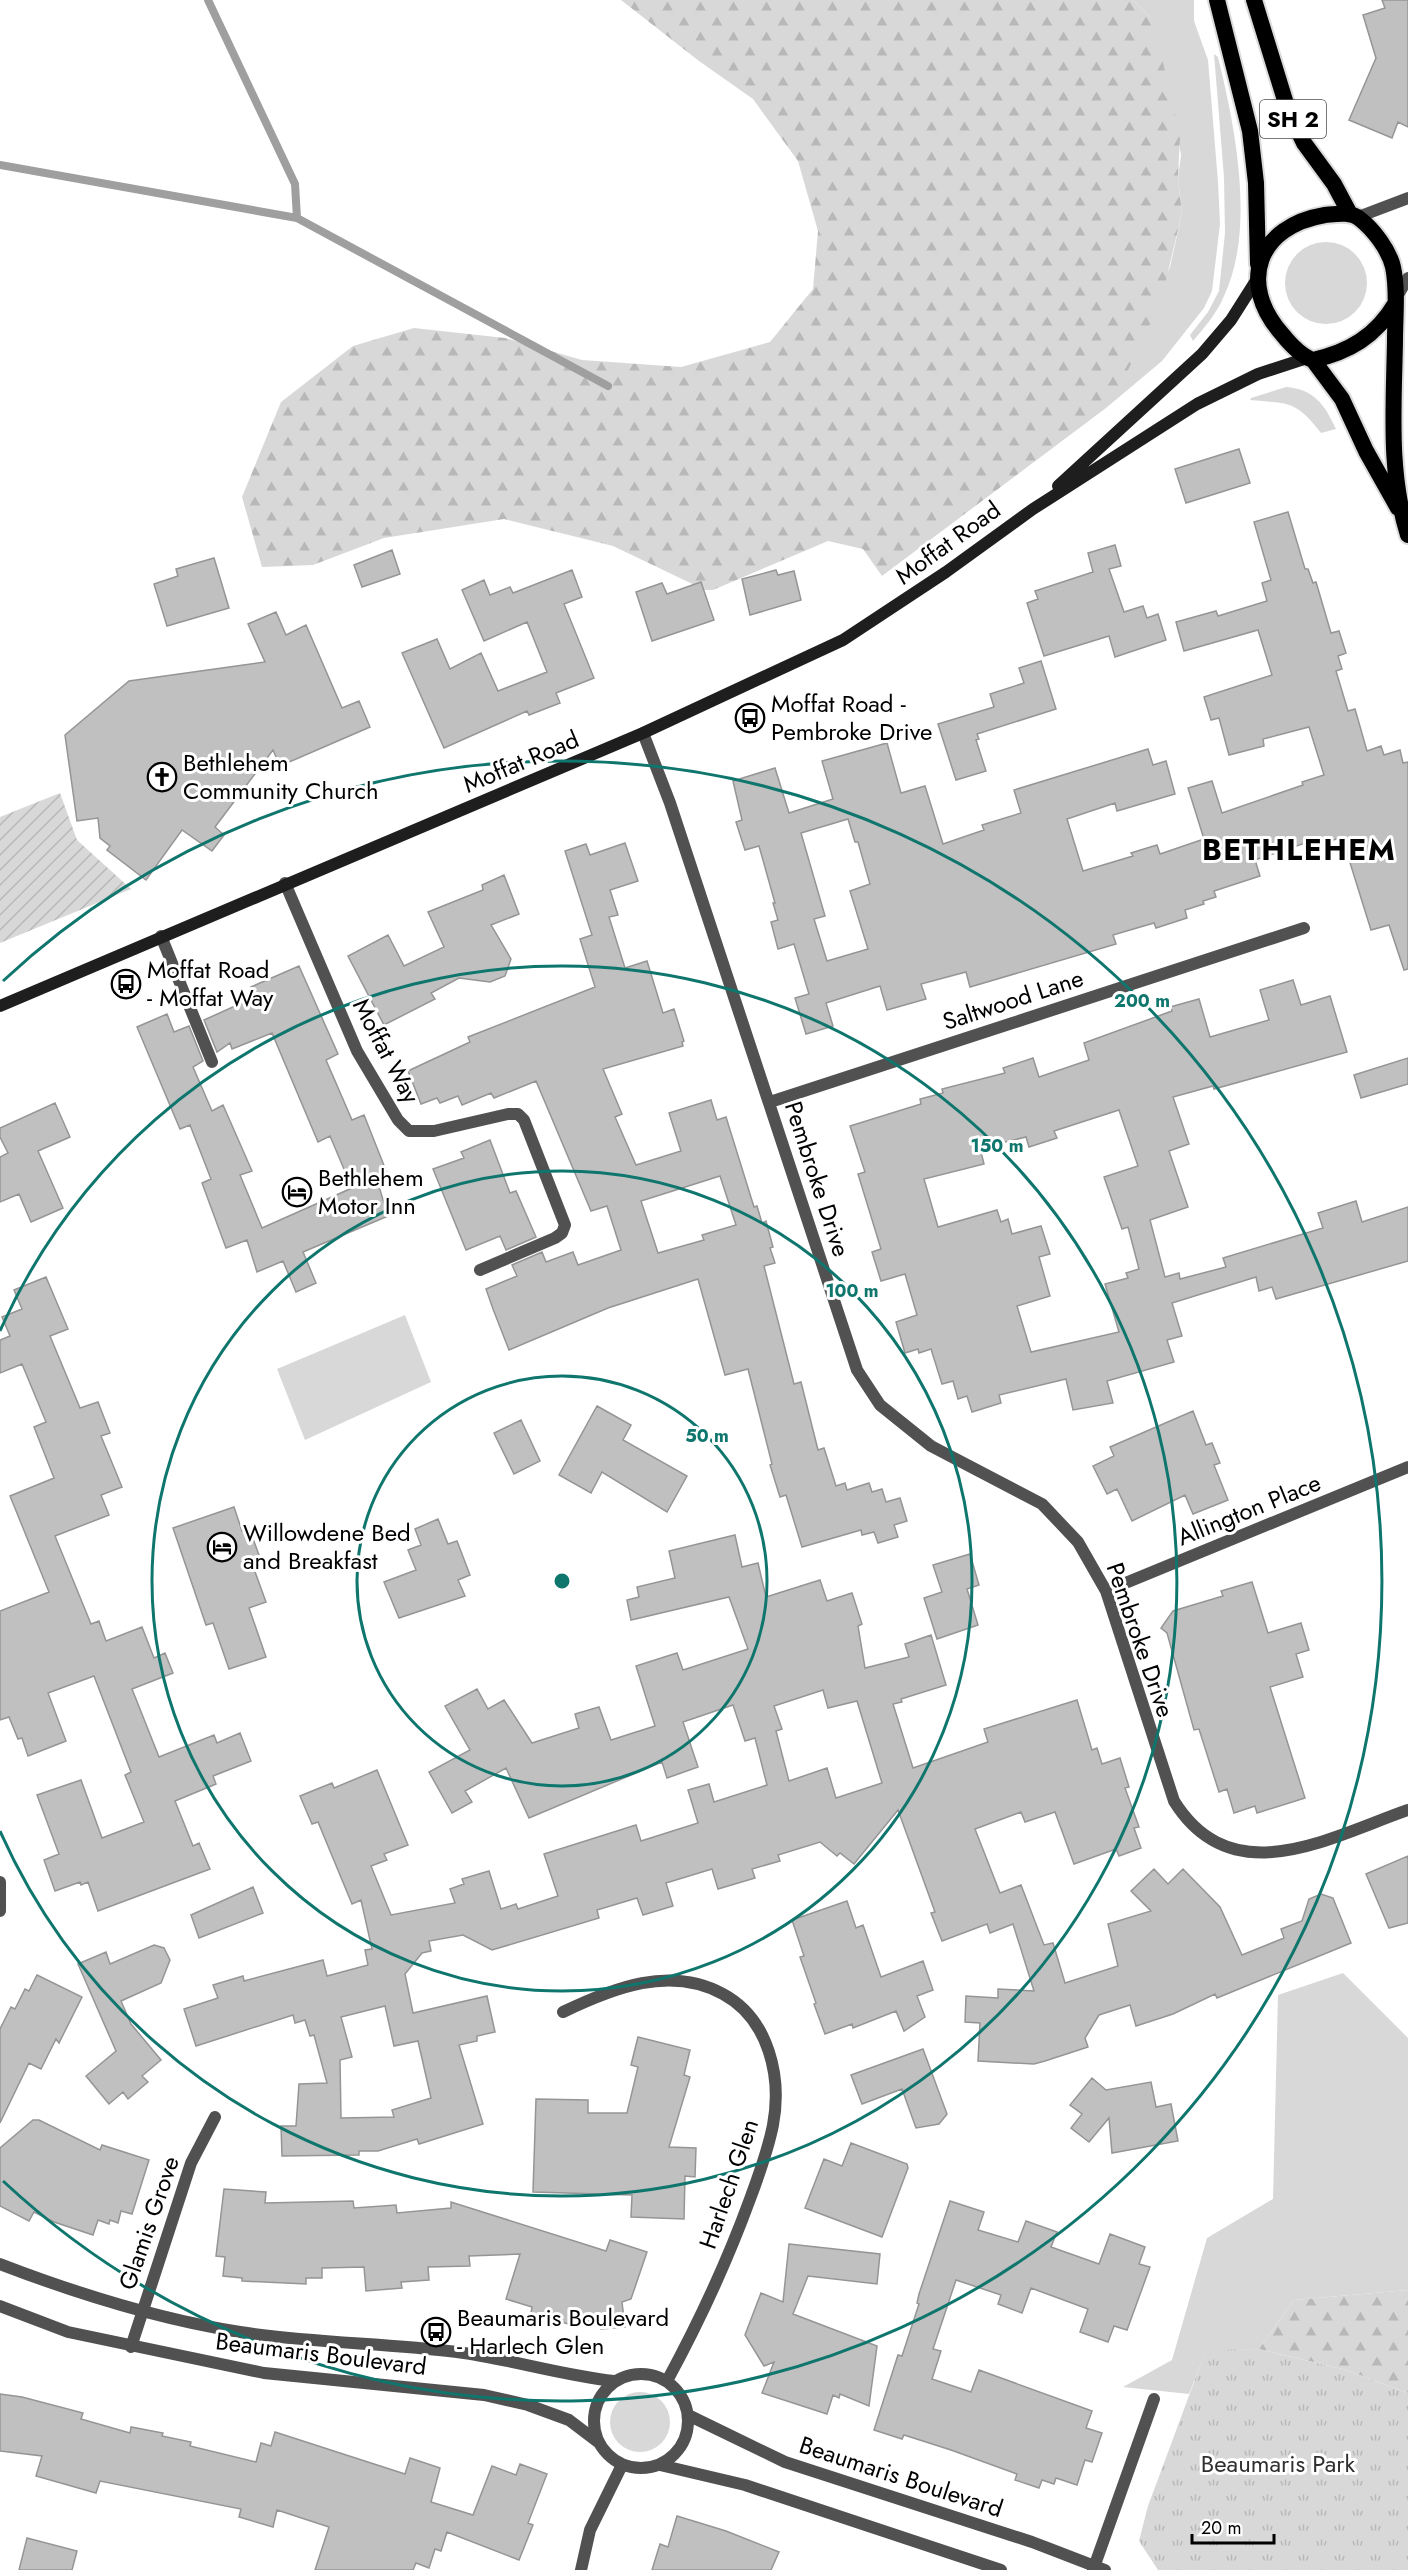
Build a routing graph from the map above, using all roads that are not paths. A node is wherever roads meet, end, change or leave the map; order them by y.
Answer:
1 (1217, 0) edge
2 (1254, 0) edge
3 (1408, 198) edge
4 (1354, 215) junction
5 (1258, 271) junction
6 (1408, 278) edge
7 (1395, 302) junction
8 (1310, 359) junction
9 (1033, 509) junction
10 (1401, 514) junction
11 (1408, 535) edge
12 (643, 733) junction
13 (285, 883) junction
14 (1304, 928) dead end
15 (161, 936) junction
16 (0, 1006) edge
17 (212, 1062) dead end
18 (770, 1102) junction
19 (480, 1270) dead end
20 (1408, 1467) edge
21 (1106, 1591) junction
22 (1408, 1810) edge
23 (0, 1882) edge
24 (0, 1911) edge
25 (563, 2012) dead end
26 (215, 2117) dead end
27 (0, 2264) edge
28 (0, 2306) edge
29 (141, 2312) junction
30 (131, 2347) junction
31 (614, 2380) junction
32 (667, 2381) junction
33 (1154, 2399) dead end
34 (688, 2415) junction
35 (598, 2442) junction
36 (622, 2465) junction
37 (660, 2465) junction
38 (1097, 2568) edge
39 (581, 2570) edge
40 (1001, 2570) edge

1 - 5 highway, SH 2
2 - 4 highway, SH 2
3 - 4 street
4 - 5 highway
4 - 7 highway, SH 2
5 - 8 highway, SH 2
5 - 9 main road, Moffat Road
6 - 7 street
7 - 8 highway
7 - 10 highway, SH 2
8 - 9 main road, Moffat Road
8 - 10 highway, SH 2
9 - 12 main road, Moffat Road
10 - 11 highway, SH 2
12 - 13 main road, Moffat Road
12 - 18 street, Pembroke Drive
13 - 15 main road, Moffat Road
13 - 19 street, Moffat Way
14 - 18 street, Saltwood Lane
15 - 16 main road, Moffat Road
15 - 17 street
18 - 21 street, Pembroke Drive
20 - 21 street, Allington Place
21 - 22 street, Pembroke Drive
23 - 24 street
25 - 32 street, Harlech Glen
26 - 29 street, Glamis Grove
27 - 29 street, Beaumaris Boulevard
28 - 30 street, Beaumaris Boulevard
29 - 30 street, Glamis Grove
29 - 31 street, Beaumaris Boulevard
30 - 35 street, Beaumaris Boulevard
31 - 32 street
31 - 35 street
32 - 34 street
33 - 38 street
34 - 37 street
34 - 38 street, Beaumaris Boulevard
35 - 36 street
36 - 37 street
36 - 39 street
37 - 40 street

